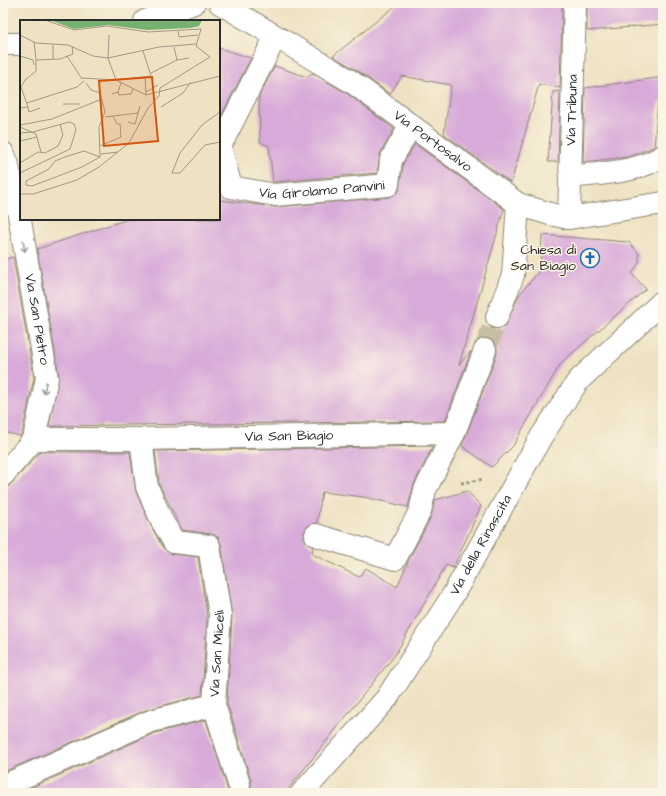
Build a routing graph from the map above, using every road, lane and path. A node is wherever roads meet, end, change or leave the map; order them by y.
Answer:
1 (194, 3) edge
2 (220, 3) edge
3 (575, 3) edge
4 (148, 20) edge
5 (275, 38) junction
6 (3, 44) edge
7 (20, 44) edge
8 (411, 125) junction
9 (220, 147) edge
10 (3, 153) edge
11 (663, 156) edge
12 (570, 177) junction
13 (663, 203) edge
14 (518, 204) junction
15 (11, 217) edge
16 (569, 218) junction
17 (663, 301) edge
18 (497, 317) tunnel mouth
19 (485, 350) tunnel mouth
20 (454, 433) junction
21 (34, 439) junction
22 (141, 439) junction
23 (3, 475) edge
24 (488, 475) dead end
25 (425, 490) junction
26 (316, 535) dead end
27 (214, 705) junction
28 (239, 784) dead end
29 (3, 786) edge
30 (302, 793) edge

1 - 4 street
2 - 5 street, Via Portosalvo
3 - 12 street, Via Tribuna
5 - 8 street, Via Portosalvo
5 - 9 street, Via Girolamo Panvini
6 - 7 street
8 - 9 street, Via Girolamo Panvini
8 - 14 street, Via Portosalvo
10 - 15 street, Via San Pietro
11 - 12 street
12 - 16 street, Via Tribuna
13 - 16 street, Via Portosalvo
14 - 16 street, Via Portosalvo
14 - 18 street
15 -> 21 street, Via San Pietro
17 - 30 street, Via della Rinascita
19 - 20 street
20 - 22 street, Via San Biagio
20 - 25 street
21 - 22 street, Via San Biagio
21 - 23 street, Via San Pietro
22 - 27 street, Via San Miceli
24 - 25 path
25 - 26 street
27 - 28 street
27 - 29 street, Via San Miceli

